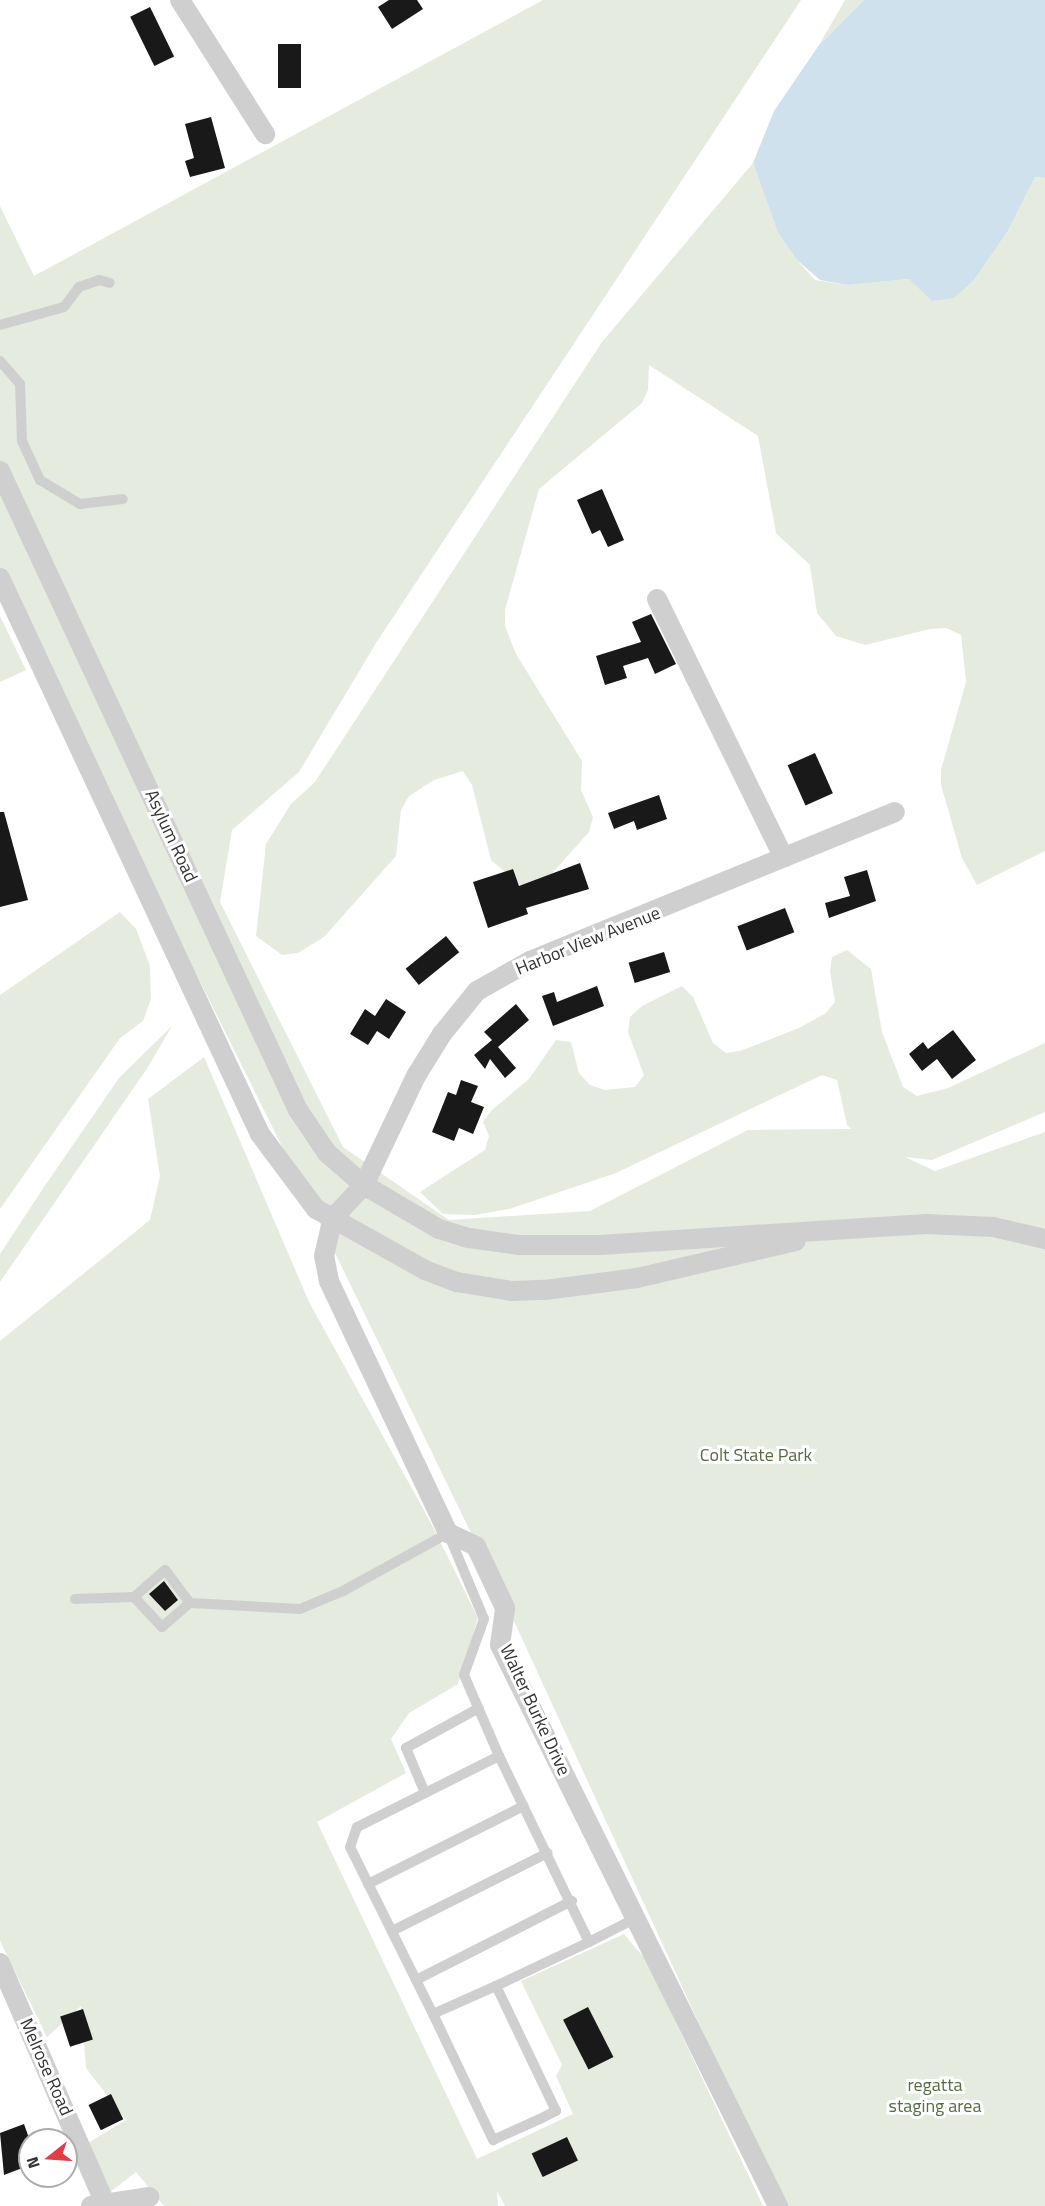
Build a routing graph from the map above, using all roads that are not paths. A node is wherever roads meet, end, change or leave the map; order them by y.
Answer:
1 (180, 0) edge
2 (265, 134) dead end
3 (110, 283) dead end
4 (0, 325) edge
5 (0, 361) edge
6 (0, 471) edge
7 (123, 499) dead end
8 (0, 578) edge
9 (657, 599) dead end
10 (895, 812) dead end
11 (784, 858) junction
12 (364, 1185) junction
13 (333, 1218) junction
14 (867, 1229) junction
15 (1045, 1239) edge
16 (448, 1533) junction
17 (134, 1597) junction
18 (75, 1599) dead end
19 (190, 1603) junction
20 (479, 1708) junction
21 (499, 1756) junction
22 (425, 1793) junction
23 (524, 1806) junction
24 (548, 1853) junction
25 (368, 1884) junction
26 (572, 1901) junction
27 (638, 1917) junction
28 (392, 1931) junction
29 (589, 1942) junction
30 (0, 1963) edge
31 (416, 1980) junction
32 (496, 1986) junction
33 (434, 2014) junction
34 (149, 2197) dead end
35 (98, 2205) edge
36 (778, 2206) edge

1 - 2 street
3 - 4 lane
5 - 7 lane
6 - 12 street, Asylum Road
8 - 13 street
9 - 11 street
10 - 11 street, Harbor View Avenue
11 - 12 street, Harbor View Avenue
12 - 13 street, Harbor View Avenue
12 - 14 street
13 - 14 street
13 - 16 street
14 - 15 street
16 - 19 lane
16 - 20 lane
16 - 27 street, Walter Burke Drive
17 - 18 lane
17 - 19 lane
17 - 19 lane
20 - 21 lane
20 - 22 lane
21 - 22 lane
21 - 23 lane
22 - 25 lane
23 - 24 lane
23 - 25 lane
24 - 26 lane
24 - 28 lane
25 - 28 lane
26 - 29 lane
26 - 31 lane
27 - 29 lane
27 - 36 street, Walter Burke Drive
28 - 31 lane
29 - 32 lane
30 - 35 street, Melrose Road
31 - 33 lane
32 - 33 lane
32 - 33 lane
34 - 35 street

